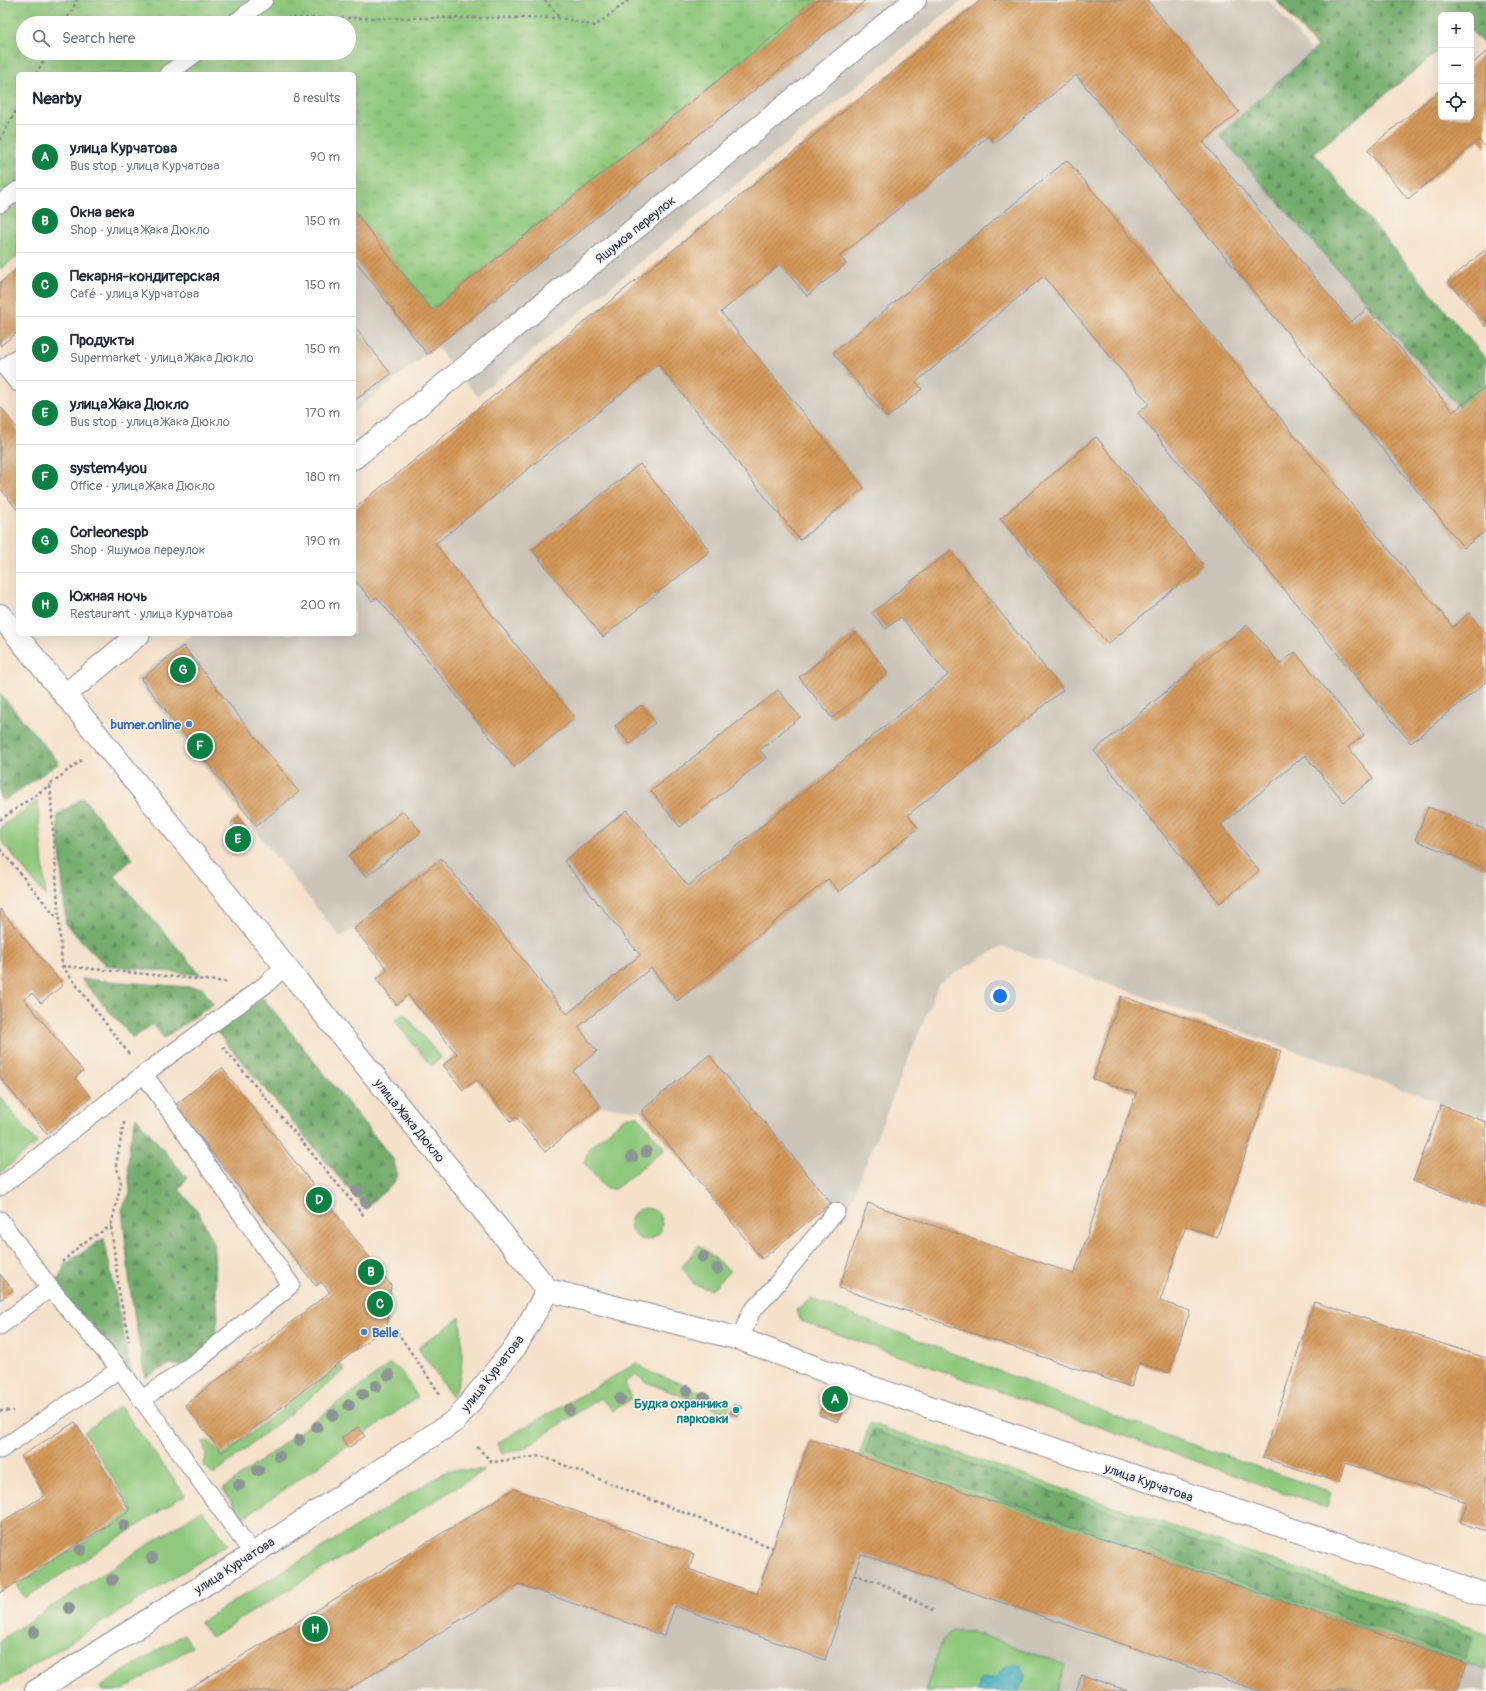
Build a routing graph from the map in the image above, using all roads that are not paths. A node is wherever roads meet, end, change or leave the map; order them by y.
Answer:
1 (264, 0) edge
2 (915, 0) edge
3 (243, 16) edge
4 (187, 60) edge
5 (171, 72) edge
6 (16, 192) edge
7 (0, 204) edge
8 (8, 366) edge
9 (16, 380) edge
10 (356, 456) edge
11 (0, 615) edge
12 (16, 635) edge
13 (17, 636) edge
14 (137, 636) edge
15 (65, 695) junction
16 (285, 966) junction
17 (144, 1074) junction
18 (0, 1187) edge
19 (836, 1211) dead end
20 (0, 1220) edge
21 (50, 1288) junction
22 (548, 1290) junction
23 (0, 1326) edge
24 (740, 1339) junction
25 (120, 1369) junction
26 (141, 1400) junction
27 (0, 1450) edge
28 (252, 1554) junction
29 (1486, 1595) edge
30 (36, 1691) edge

1 - 3 lane
2 - 10 street, Яшумов переулок
4 - 5 lane
6 - 7 lane
8 - 9 lane
11 - 12 street, улица Жака Дюкло
13 - 15 street, улица Жака Дюкло
14 - 15 street
15 - 16 street, улица Жака Дюкло
16 - 17 lane
16 - 22 street, улица Жака Дюкло
17 - 18 lane
17 - 26 lane
19 - 24 lane
20 - 21 lane
21 - 23 lane
21 - 25 lane
22 - 24 street, улица Курчатова
22 - 28 street, улица Курчатова
24 - 29 street, улица Курчатова
25 - 26 lane
25 - 27 lane
26 - 28 lane
28 - 30 street, улица Курчатова

